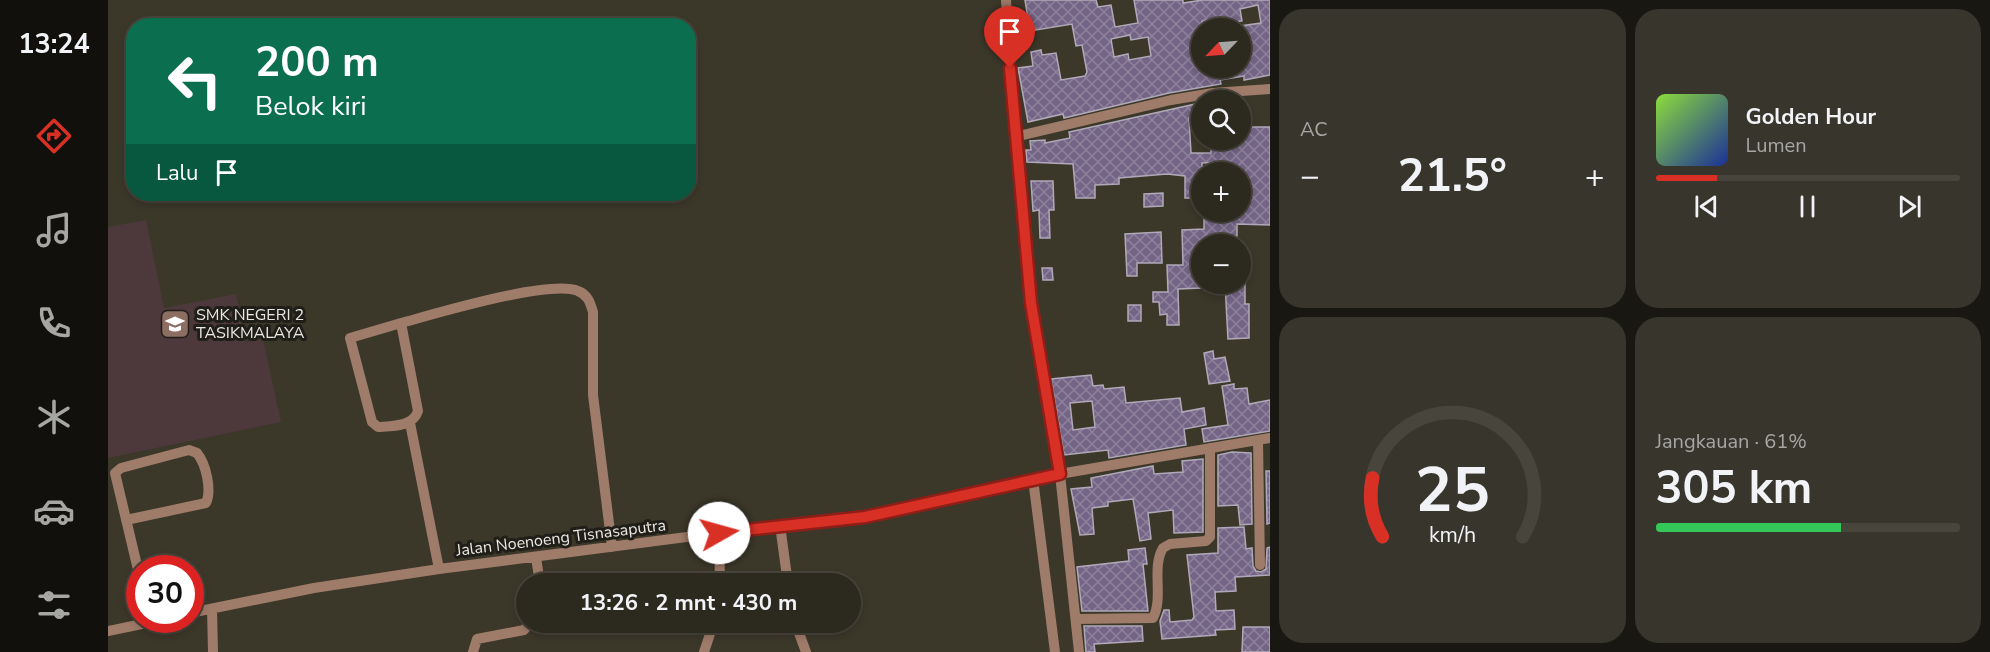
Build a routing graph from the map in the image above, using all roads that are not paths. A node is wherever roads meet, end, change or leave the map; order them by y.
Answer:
1 (1006, 0) edge
2 (1270, 89) edge
3 (1015, 136) junction
4 (401, 323) junction
5 (410, 423) junction
6 (1270, 438) edge
7 (1258, 441) junction
8 (1210, 448) junction
9 (1047, 477) junction
10 (126, 520) junction
11 (780, 525) junction
12 (719, 533) junction
13 (612, 547) junction
14 (134, 555) edge
15 (536, 557) junction
16 (1260, 565) dead end
17 (439, 569) junction
18 (538, 573) edge
19 (720, 573) edge
20 (787, 573) edge
21 (212, 609) junction
22 (204, 610) edge
23 (1076, 619) junction
24 (126, 627) edge
25 (108, 631) edge
26 (516, 632) edge
27 (710, 633) edge
28 (799, 633) edge
29 (213, 652) edge
30 (473, 652) edge
31 (704, 652) edge
32 (806, 652) edge
33 (1055, 652) edge
34 (1079, 652) edge

1 - 3 street
2 - 3 street
3 - 9 street
4 - 5 street
4 - 5 street
4 - 13 street
5 - 17 street
6 - 7 street, Jalan Noenoeng Tisnasaputra
7 - 8 street, Jalan Noenoeng Tisnasaputra
7 - 16 street
8 - 9 street, Jalan Noenoeng Tisnasaputra
8 - 23 street
9 - 11 street, Jalan Noenoeng Tisnasaputra
9 - 23 street
9 - 33 street
10 - 10 street
10 - 14 street
11 - 12 street, Jalan Noenoeng Tisnasaputra
11 - 20 street
12 - 13 street, Jalan Noenoeng Tisnasaputra
12 - 19 street
13 - 15 street, Jalan Noenoeng Tisnasaputra
15 - 17 street, Jalan Noenoeng Tisnasaputra
15 - 18 street
17 - 21 street, Jalan Noenoeng Tisnasaputra
21 - 22 street, Jalan Noenoeng Tisnasaputra
21 - 29 street
23 - 34 street
24 - 25 street
26 - 30 street
27 - 31 street
28 - 32 street

